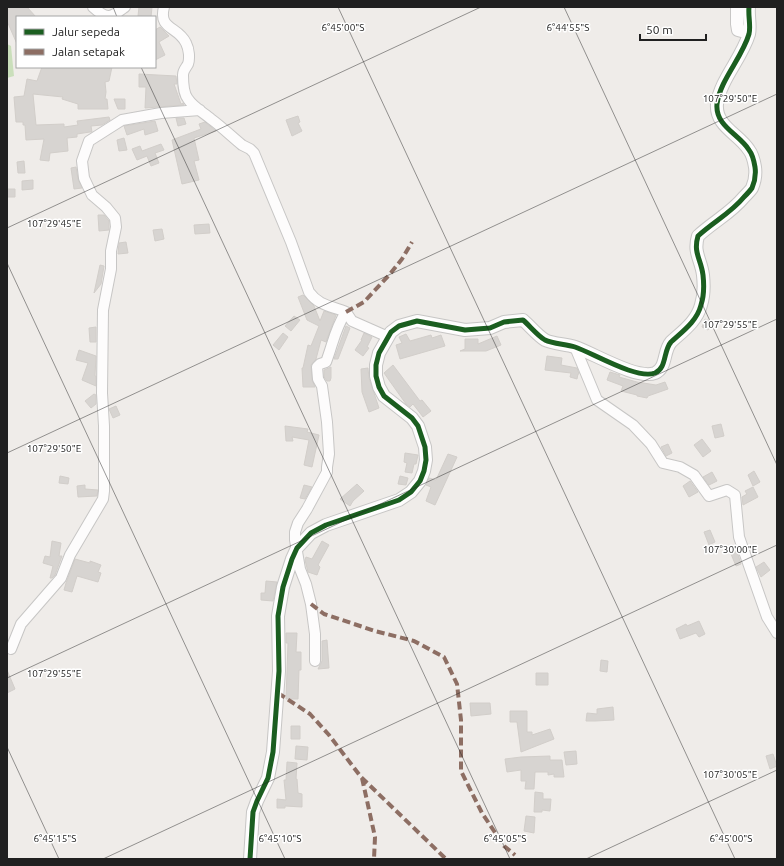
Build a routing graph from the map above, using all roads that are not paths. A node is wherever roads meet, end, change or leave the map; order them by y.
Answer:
1 (93, 7) edge
2 (125, 7) edge
3 (164, 7) edge
4 (737, 7) edge
5 (748, 7) edge
6 (749, 33) junction
7 (200, 110) junction
8 (346, 312) junction
9 (391, 332) junction
10 (575, 347) junction
11 (297, 548) junction
12 (777, 633) edge
13 (11, 649) dead end
14 (315, 661) dead end
15 (250, 859) edge

1 - 2 street
3 - 7 street
4 - 6 street
5 - 6 street
6 - 10 street
7 - 8 street
7 - 13 street
8 - 9 street
8 - 11 street
9 - 10 street
9 - 11 street
10 - 12 street
11 - 14 street
11 - 15 street

